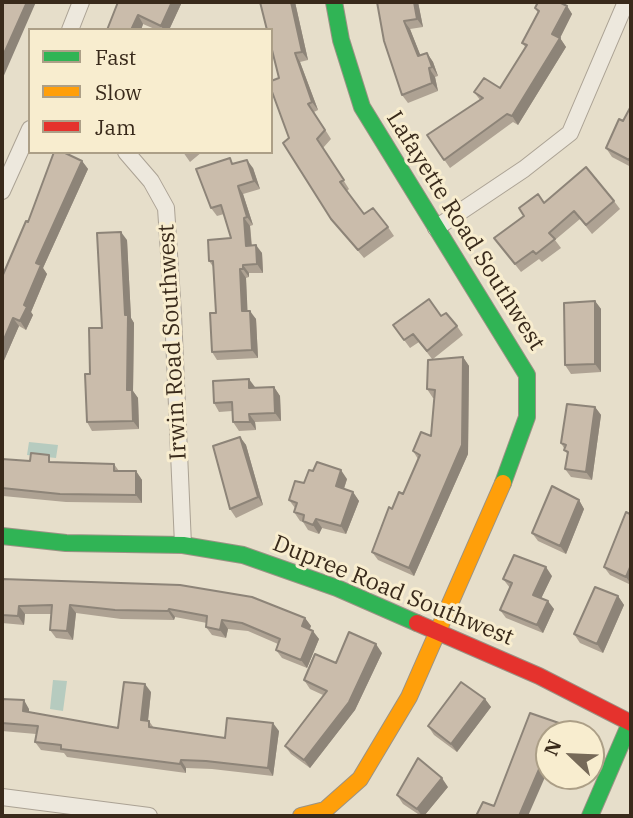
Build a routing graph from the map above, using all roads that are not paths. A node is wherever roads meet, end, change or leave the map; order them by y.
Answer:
1 (81, 2) edge
2 (334, 2) edge
3 (626, 2) edge
4 (71, 28) edge
5 (28, 133) edge
6 (128, 154) edge
7 (2, 191) edge
8 (436, 228) junction
9 (2, 536) edge
10 (183, 545) junction
11 (438, 632) junction
12 (631, 722) edge
13 (2, 797) edge
14 (149, 816) edge
15 (301, 816) edge
16 (590, 816) edge

1 - 4 street
2 - 8 street, Lafayette Road Southwest
3 - 8 street
5 - 7 street
6 - 10 street, Irwin Road Southwest
8 - 11 street, Lafayette Road Southwest
9 - 10 street, Dupree Road Southwest
10 - 11 street, Dupree Road Southwest
11 - 12 street, Dupree Road Southwest
11 - 15 street, Lafayette Road Southwest
12 - 16 street
13 - 14 street

